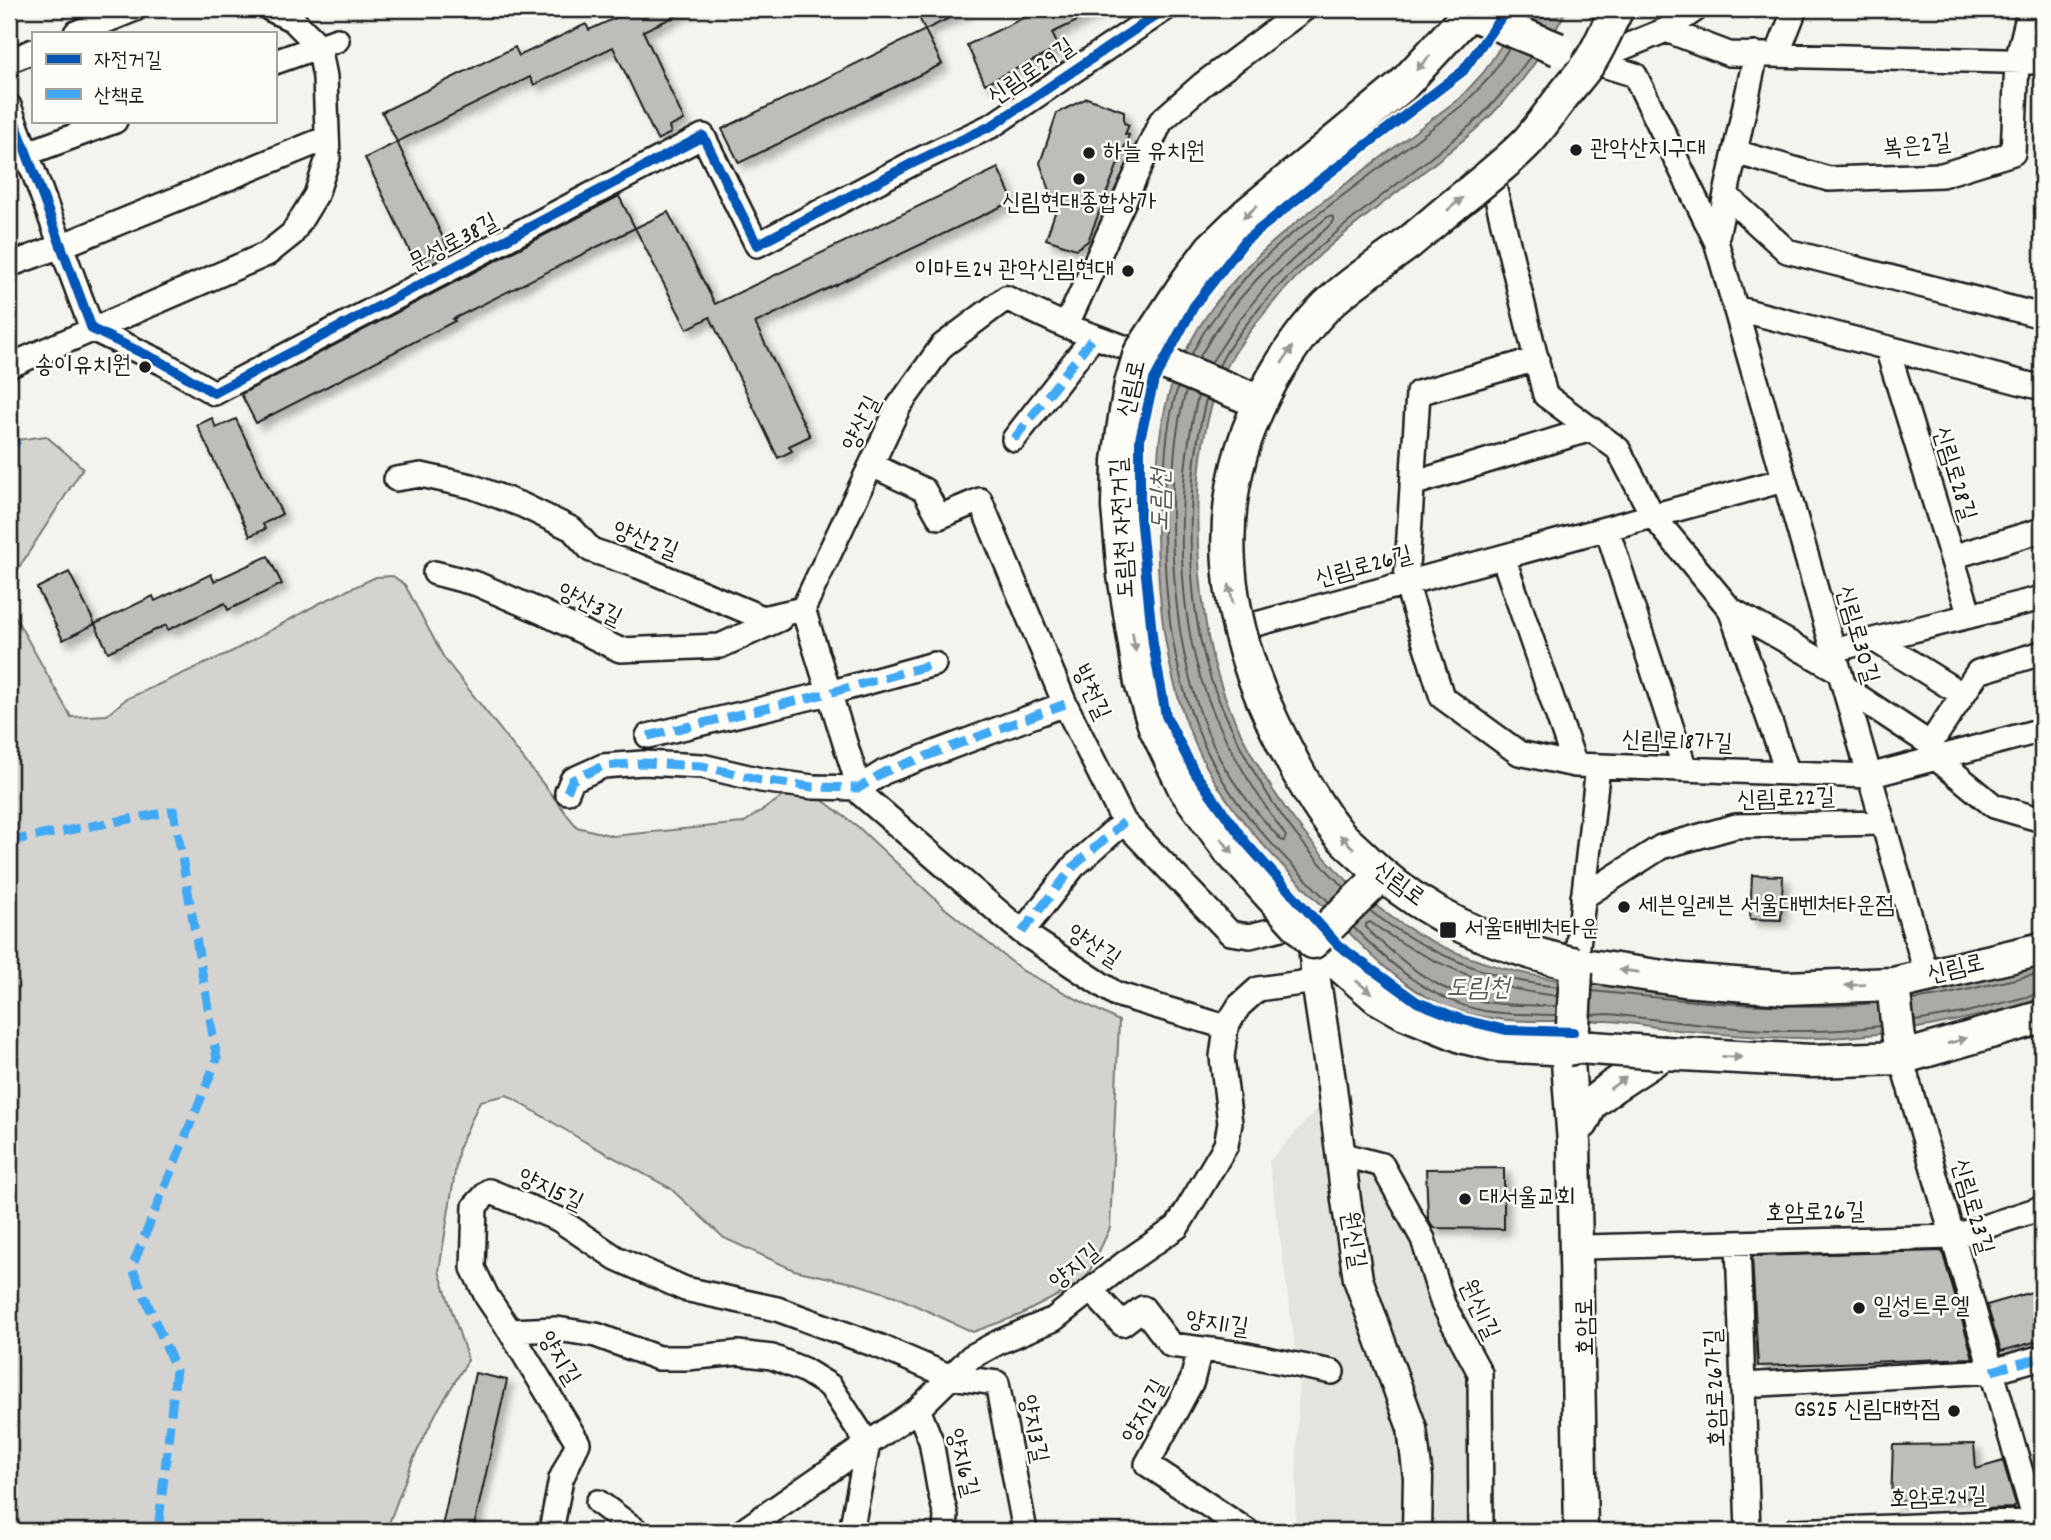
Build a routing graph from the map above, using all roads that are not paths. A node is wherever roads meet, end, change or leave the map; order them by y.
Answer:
1 (135, 9) edge
2 (270, 9) edge
3 (1165, 9) edge
4 (1304, 9) edge
5 (1617, 9) edge
6 (1696, 9) edge
7 (1795, 9) edge
8 (2030, 9) edge
9 (1465, 10) edge
10 (1666, 30) junction
11 (78, 32) edge
12 (328, 43) junction
13 (32, 51) edge
14 (1766, 55) junction
15 (9, 61) edge
16 (1590, 61) junction
17 (2018, 61) junction
18 (276, 62) edge
19 (2042, 62) edge
20 (9, 106) edge
21 (112, 122) edge
22 (993, 125) joint
23 (327, 138) junction
24 (1735, 152) junction
25 (18, 157) edge
26 (1492, 174) junction
27 (1726, 195) junction
28 (1716, 241) junction
29 (61, 246) junction
30 (9, 265) edge
31 (1735, 308) junction
32 (2042, 316) edge
33 (1066, 326) junction
34 (92, 329) junction
35 (1094, 336) junction
36 (1887, 348) junction
37 (1140, 353) junction
38 (1536, 359) junction
39 (9, 366) edge
40 (2042, 388) edge
41 (1260, 402) junction
42 (1591, 429) junction
43 (1014, 439) dead end
44 (872, 465) junction
45 (396, 479) dead end
46 (1784, 480) junction
47 (1412, 484) junction
48 (1653, 516) junction
49 (1607, 528) junction
50 (2042, 530) edge
51 (1503, 557) junction
52 (1952, 557) junction
53 (435, 573) dead end
54 (1406, 583) junction
55 (2042, 598) edge
56 (803, 609) junction
57 (1730, 609) junction
58 (1970, 616) junction
59 (1238, 629) junction
60 (1875, 640) junction
61 (2042, 653) edge
62 (934, 664) dead end
63 (1839, 669) junction
64 (829, 693) junction
65 (1963, 695) junction
66 (1065, 704) junction
67 (2042, 730) edge
68 (648, 736) dead end
69 (1933, 751) junction
70 (1574, 765) junction
71 (1598, 766) junction
72 (1685, 769) junction
73 (1788, 773) junction
74 (1869, 776) junction
75 (859, 788) junction
76 (567, 792) dead end
77 (2042, 820) edge
78 (1124, 822) junction
79 (1883, 823) junction
80 (1381, 876) junction
81 (1583, 897) junction
82 (1021, 932) junction
83 (1305, 933) junction
84 (2042, 949) edge
85 (1576, 967) junction
86 (1927, 976) junction
87 (1316, 981) junction
88 (1893, 988) junction
89 (2042, 1017) edge
90 (1226, 1027) junction
91 (1573, 1040) junction
92 (1521, 1046) junction
93 (1664, 1053) junction
94 (1901, 1058) junction
95 (1577, 1122) junction
96 (1340, 1154) junction
97 (2042, 1208) edge
98 (1953, 1237) junction
99 (1738, 1242) junction
100 (1585, 1247) junction
101 (1091, 1290) junction
102 (510, 1331) junction
103 (1200, 1349) junction
104 (2042, 1357) edge
105 (1992, 1371) junction
106 (1332, 1372) dead end
107 (951, 1377) junction
108 (1743, 1385) junction
109 (918, 1409) junction
110 (868, 1444) junction
111 (598, 1502) dead end
112 (2039, 1524) edge
113 (1895, 1529) edge
114 (551, 1531) edge
115 (637, 1531) edge
116 (743, 1531) edge
117 (851, 1531) edge
118 (945, 1531) edge
119 (1025, 1531) edge
120 (1245, 1531) edge
121 (1417, 1531) edge
122 (1481, 1531) edge
123 (1581, 1531) edge
124 (1591, 1531) edge
125 (1748, 1531) edge
126 (1794, 1531) edge

1 - 11 street
2 - 12 street
3 - 22 street, 신림로29길
4 - 33 street
5 - 16 main road, 신림로, bridge
6 - 10 street
7 - 14 street
8 - 17 street, 복은2길
9 - 16 main road, bridge
9 -> 37 main road, 신림로, bridge
10 - 14 street
10 - 16 street
12 - 18 street
12 - 23 street
13 - 15 street
14 - 17 street
14 - 24 street
16 - 26 main road, 신림로, bridge
16 - 28 street, 신림로30길
17 - 19 street
17 - 24 street, 복은2길
20 - 25 street
21 - 25 street
22 - 34 street, 문성로38길
23 - 29 street
23 - 34 street
24 - 27 street
25 - 29 street
26 - 38 street
41 -> 26 main road, 신림로, bridge
27 - 28 street
27 - 32 street
28 - 31 street, 신림로30길
29 - 30 street
29 - 34 street
31 - 36 street
31 - 46 street, 신림로30길
33 - 35 street, 양산길
33 - 44 street, 양산길
34 - 39 street
35 - 37 street, 양산길
35 - 43 street
36 - 40 street
36 - 52 street, 신림로28길
37 - 41 main road, bridge
37 -> 83 main road, 신림로, bridge
38 - 42 street
38 - 47 street
59 -> 41 main road, 신림로, bridge
42 - 47 street
42 - 48 street
44 - 56 street, 양산길
44 - 66 street, 방천길
45 - 56 street, 양산2길
46 - 48 street, 신림로26길
46 - 63 street, 신림로30길
47 - 54 street
48 - 49 street, 신림로26길
48 - 57 street
49 - 51 street, 신림로26길
49 - 72 street
50 - 52 street
51 - 54 street, 신림로26길
51 - 70 street
52 - 58 street, 신림로28길
53 - 56 street, 양산3길
54 - 59 street, 신림로26길
54 - 70 street, 신림로18가길
55 - 58 street
56 - 64 street, 양산길
57 - 63 street
57 - 73 street
58 - 60 street
80 -> 59 main road, 신림로, bridge
60 - 63 street
60 - 65 street
61 - 65 street
62 - 64 street
63 - 69 street
63 - 74 street, 신림로30길
64 - 68 street
64 - 75 street, 양산길
65 - 69 street
66 - 75 street
66 - 78 street, 방천길
67 - 69 street, 신림로18가길
69 - 74 street, 신림로18가길
69 - 77 street
70 - 71 street, 신림로18가길
71 - 72 street, 신림로18가길
71 - 81 street
72 - 73 street, 신림로18가길
73 - 74 street, 신림로18가길
74 - 79 street, 신림로30길
75 - 76 street
75 - 82 street, 양산길
78 - 82 street
78 - 83 street, 방천길
79 - 81 street, 신림로22길
79 - 86 street, 신림로30길
80 - 83 main road, bridge
80 - 85 main road, 신림로, bridge
81 - 85 street
82 - 90 street, 양산길
83 - 87 street, 원신길
83 -> 92 main road, 신림로
84 - 86 main road, 신림로
88 -> 85 main road, 신림로
85 - 91 main road, bridge
86 - 88 main road, 신림로
87 - 90 street
87 - 96 street, 원신길
88 - 94 main road
94 -> 89 main road
90 - 101 street, 양지길
91 - 92 main road, 신림로
91 - 93 main road, 신림로, bridge
91 - 95 main road
92 - 95 main road
93 -> 94 main road
95 -> 93 main road
94 - 98 street, 신림로23길
95 - 100 main road, 호암로
95 - 123 main road
96 - 121 street, 원신길
96 - 122 street, 원신1길
97 - 98 street, 호암로26길
98 - 99 street, 호암로26길
98 - 105 street, 신림로23길
99 - 100 street, 호암로26길
99 - 108 street, 호암로26가길
100 - 124 main road, 호암로
101 - 103 street, 양지1길
101 - 107 street, 양지길
102 - 107 street, 양지5길
102 - 110 street
102 - 114 street, 양지길
103 - 106 street, 양지1길
103 - 120 street, 양지2길
104 - 105 street
105 - 108 street
105 - 112 street, 신림로23길
107 - 109 street, 양지길
107 - 119 street, 양지3길
108 - 125 street, 호암로26가길
109 - 110 street, 양지길
109 - 118 street, 양지6길
110 - 116 street, 양지길
110 - 117 street
111 - 115 street
112 - 113 street, 호암로24길
113 - 126 street, 호암로24길

